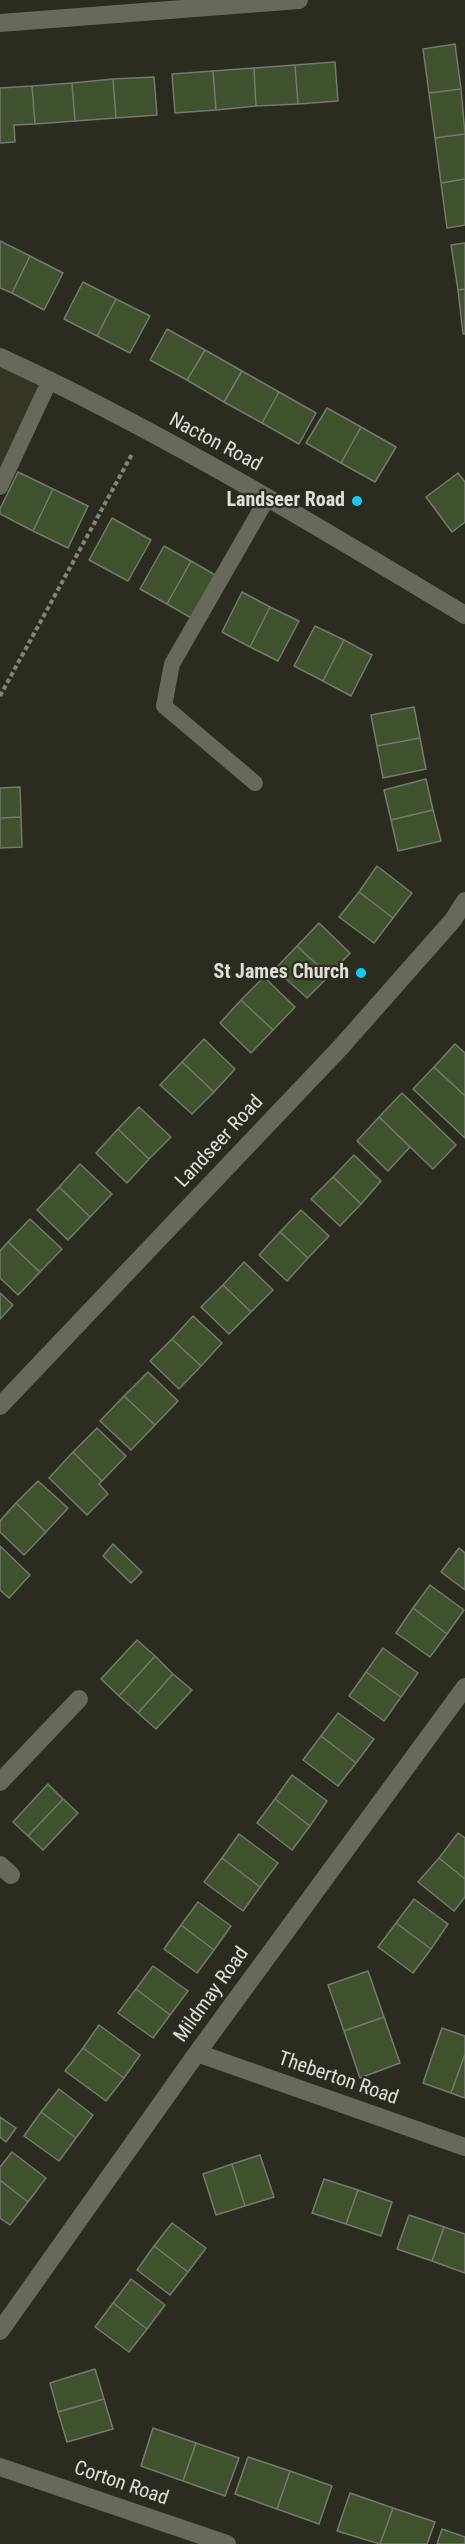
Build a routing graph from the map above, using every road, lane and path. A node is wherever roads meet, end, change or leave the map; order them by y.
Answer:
1 (299, 0) edge
2 (0, 23) edge
3 (0, 357) edge
4 (50, 380) junction
5 (144, 431) junction
6 (0, 487) edge
7 (268, 497) junction
8 (465, 615) edge
9 (0, 696) edge
10 (255, 783) dead end
11 (465, 901) edge
12 (0, 1406) edge
13 (465, 1688) edge
14 (79, 1699) dead end
15 (0, 1782) edge
16 (197, 2053) junction
17 (465, 2147) edge
18 (0, 2331) edge
19 (0, 2467) edge
20 (227, 2544) edge

1 - 2 street
3 - 4 street, Nacton Road
4 - 5 street, Nacton Road
4 - 6 lane
5 - 7 street, Nacton Road
5 - 9 path
7 - 8 street, Nacton Road
7 - 10 lane
11 - 12 street, Landseer Road
13 - 16 street, Mildmay Road
14 - 15 street
16 - 17 street, Theberton Road
16 - 18 street, Mildmay Road
19 - 20 street, Corton Road

